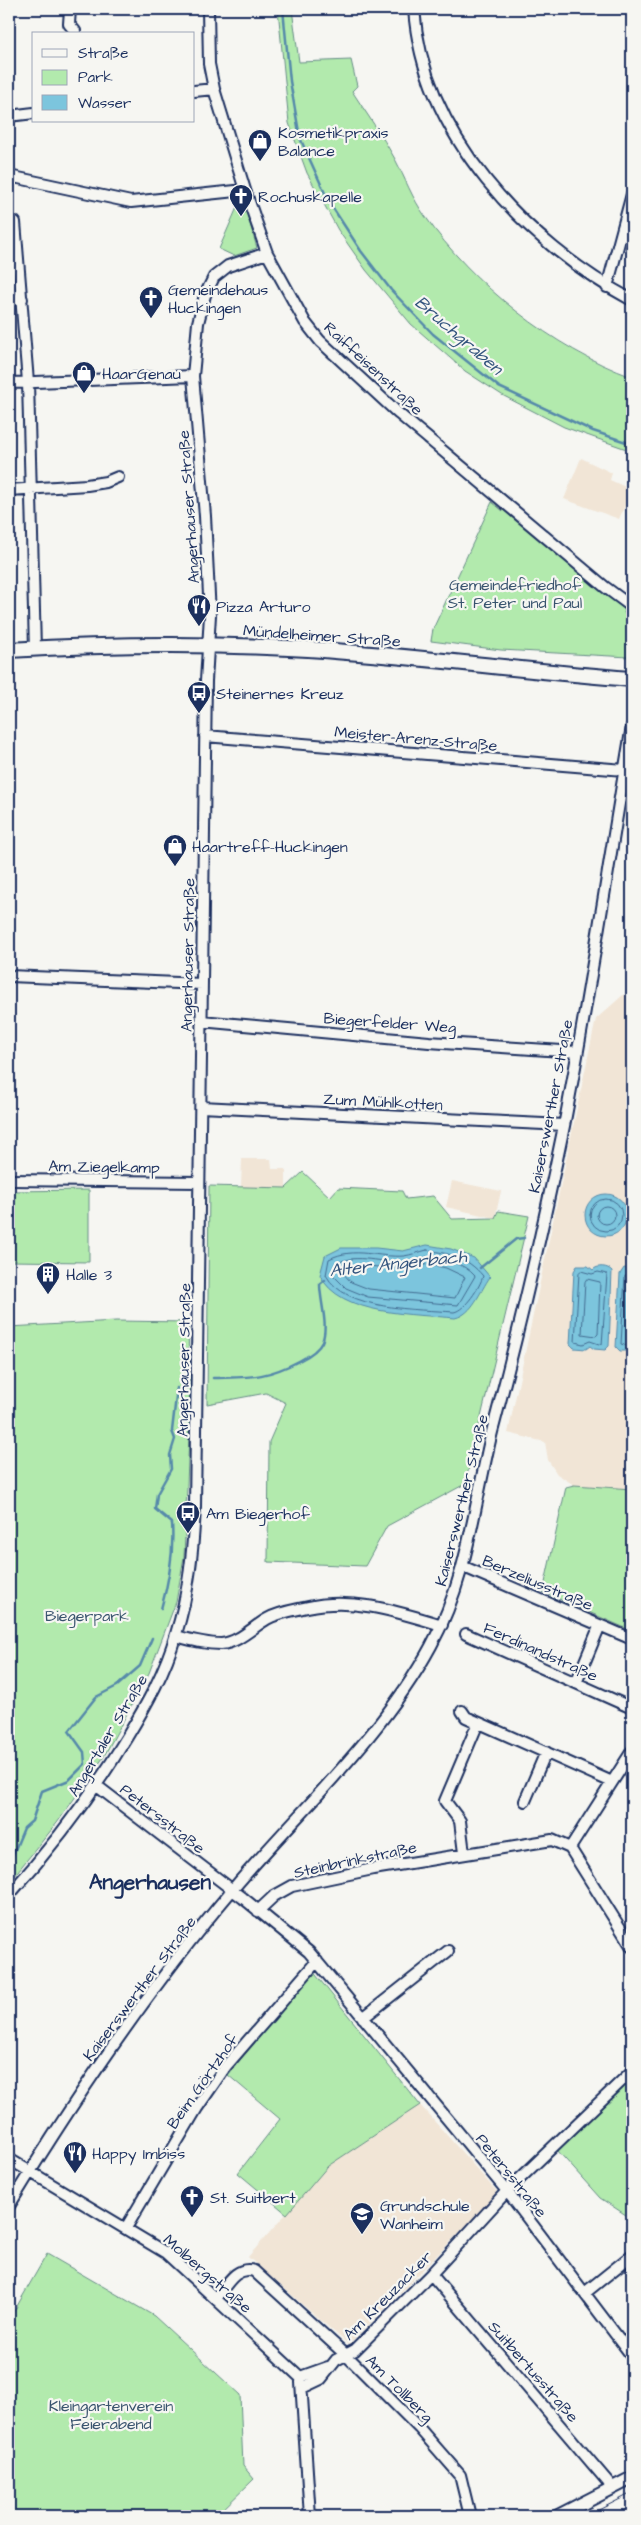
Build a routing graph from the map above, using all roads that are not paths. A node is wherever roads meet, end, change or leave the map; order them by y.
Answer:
1 (70, 9) edge
2 (208, 9) edge
3 (414, 9) edge
4 (75, 31) dead end
5 (214, 89) junction
6 (195, 91) edge
7 (32, 112) edge
8 (9, 116) edge
9 (9, 176) edge
10 (245, 190) junction
11 (632, 194) edge
12 (15, 222) dead end
13 (267, 253) junction
14 (607, 287) junction
15 (22, 298) junction
16 (9, 299) edge
17 (632, 300) edge
18 (193, 376) junction
19 (28, 382) junction
20 (9, 383) edge
21 (118, 477) dead end
22 (31, 489) junction
23 (9, 490) edge
24 (632, 607) edge
25 (209, 646) junction
26 (35, 649) junction
27 (9, 650) edge
28 (632, 679) edge
29 (632, 726) edge
30 (205, 736) junction
31 (624, 770) junction
32 (9, 976) edge
33 (202, 984) junction
34 (201, 1021) junction
35 (577, 1052) junction
36 (201, 1107) junction
37 (564, 1125) junction
38 (9, 1180) edge
39 (199, 1182) junction
40 (464, 1566) junction
41 (442, 1625) junction
42 (600, 1625) junction
43 (466, 1634) dead end
44 (176, 1636) junction
45 (632, 1640) edge
46 (576, 1683) junction
47 (632, 1708) edge
48 (462, 1711) dead end
49 (478, 1723) junction
50 (632, 1751) edge
51 (546, 1752) junction
52 (612, 1782) junction
53 (97, 1786) junction
54 (525, 1801) dead end
55 (570, 1848) junction
56 (464, 1854) junction
57 (232, 1890) junction
58 (9, 1895) edge
59 (258, 1910) junction
60 (632, 1947) edge
61 (448, 1951) dead end
62 (317, 1961) junction
63 (363, 2018) junction
64 (632, 2071) edge
65 (9, 2160) edge
66 (30, 2172) junction
67 (507, 2191) junction
68 (9, 2206) edge
69 (126, 2228) junction
70 (632, 2255) edge
71 (431, 2274) junction
72 (586, 2292) junction
73 (216, 2298) junction
74 (346, 2355) junction
75 (632, 2356) edge
76 (328, 2367) junction
77 (300, 2377) junction
78 (302, 2388) junction
79 (632, 2478) edge
80 (613, 2488) junction
81 (310, 2516) edge
82 (470, 2516) edge
83 (558, 2516) edge

1 - 4 street
2 - 5 street, Raiffeisenstraße
3 - 14 street
5 - 6 street
5 - 10 street, Raiffeisenstraße
7 - 8 street
9 - 10 street
10 - 13 street, Raiffeisenstraße
11 - 14 street
12 - 15 street
13 - 18 street, Angerhauser Straße
13 - 24 street, Raiffeisenstraße
14 - 17 street
15 - 16 street
15 - 19 street
18 - 19 street
18 - 25 street, Angerhauser Straße
19 - 20 street
19 - 22 street
21 - 22 street
22 - 23 street
22 - 26 street
25 - 26 main road, Mündelheimer Straße
25 - 28 main road, Mündelheimer Straße
25 - 30 street, Angerhauser Straße
26 - 27 main road, Mündelheimer Straße
29 - 31 street, Kaiserswerther Straße
30 - 31 street, Meister-Arenz-Straße
30 - 33 street, Angerhauser Straße
31 - 35 street, Kaiserswerther Straße
32 - 33 street
33 - 34 street, Angerhauser Straße
34 - 35 street, Biegerfelder Weg
34 - 36 street, Angerhauser Straße
35 - 37 street, Kaiserswerther Straße
36 - 37 street, Zum Mühlkotten
36 - 39 street, Angerhauser Straße
37 - 40 street, Kaiserswerther Straße
38 - 39 street, Am Ziegelkamp
39 - 44 street, Angerhauser Straße
40 - 41 street, Kaiserswerther Straße
40 - 42 street, Berzeliusstraße
41 - 44 street
41 - 57 street, Kaiserswerther Straße
42 - 45 street, Berzeliusstraße
42 - 46 street, Berzeliusstraße
43 - 46 street, Ferdinandstraße
44 - 53 street, Angertaler Straße
46 - 47 street, Ferdinandstraße
48 - 49 street
49 - 51 street
49 - 56 street
50 - 52 street
51 - 52 street
51 - 54 street
52 - 55 street
53 - 57 street, Petersstraße
53 - 58 street, Angertaler Straße
55 - 56 street, Steinbrinkstraße
55 - 60 street
56 - 59 street, Steinbrinkstraße
57 - 59 street, Petersstraße
57 - 66 street, Kaiserswerther Straße
59 - 62 street, Petersstraße
61 - 63 street
62 - 63 street, Petersstraße
62 - 69 street, Beim Görtzhof
63 - 67 street, Petersstraße
64 - 67 street, Am Kreuzacker
65 - 66 street, Molbergstraße
66 - 68 street, Kaiserswerther Straße
66 - 69 street, Molbergstraße
67 - 71 street, Am Kreuzacker
67 - 72 street, Petersstraße
69 - 73 street, Molbergstraße
70 - 72 street
71 - 74 street, Am Kreuzacker
71 - 80 street, Suitbertusstraße
72 - 75 street, Petersstraße
73 - 74 street, Am Tollberg
73 - 77 street, Molbergstraße
74 - 76 street, Am Kreuzacker
74 - 82 street, Am Tollberg
76 - 77 street, Am Kreuzacker
76 - 78 street, Am Kreuzacker
77 - 78 street
78 - 81 street
79 - 80 street
80 - 83 street

